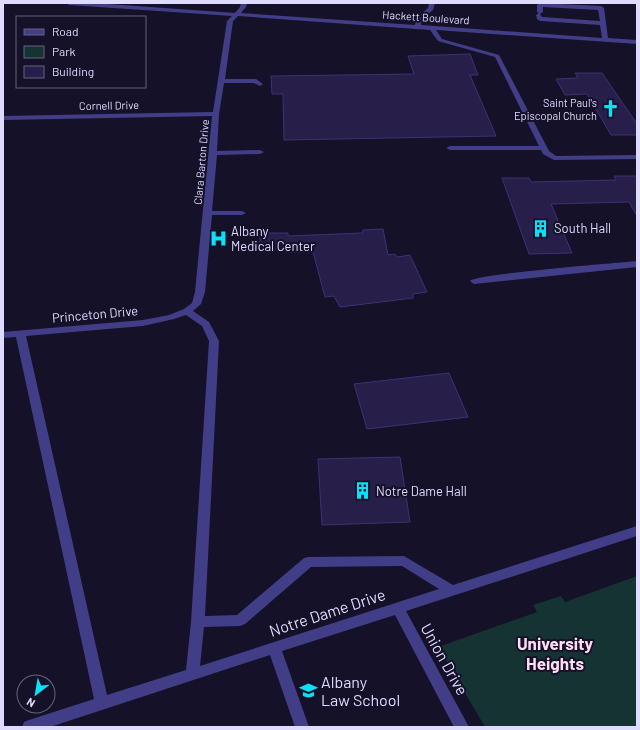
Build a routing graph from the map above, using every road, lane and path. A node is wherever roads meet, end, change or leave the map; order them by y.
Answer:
1 (69, 3) edge
2 (244, 3) edge
3 (432, 3) edge
4 (237, 14) junction
5 (603, 23) junction
6 (418, 26) junction
7 (431, 27) junction
8 (606, 40) junction
9 (637, 42) edge
10 (221, 81) junction
11 (260, 84) dead end
12 (85, 107) dead end
13 (216, 114) junction
14 (82, 117) junction
15 (3, 118) edge
16 (450, 148) dead end
17 (544, 148) junction
18 (260, 152) dead end
19 (214, 153) junction
20 (637, 157) edge
21 (208, 213) junction
22 (242, 213) dead end
23 (637, 264) edge
24 (474, 281) dead end
25 (187, 311) junction
26 (20, 333) junction
27 (3, 335) edge
28 (637, 531) edge
29 (452, 591) junction
30 (398, 608) junction
31 (198, 622) junction
32 (274, 648) junction
33 (192, 674) junction
34 (102, 703) junction
35 (29, 727) edge
36 (302, 727) edge
37 (462, 727) edge

1 - 4 street, Hackett Boulevard
2 - 4 street, Clara Barton Drive
3 - 6 street
4 - 6 street, Hackett Boulevard
4 - 10 street, Clara Barton Drive
5 - 5 street
5 - 8 street
6 - 7 street, Hackett Boulevard
7 - 8 street, Hackett Boulevard
7 - 17 street
8 - 9 street, Hackett Boulevard
10 - 11 street
10 - 13 street, Clara Barton Drive
12 - 14 street
13 - 14 street, Cornell Drive
13 - 19 street, Clara Barton Drive
14 - 15 street, Cornell Drive
16 - 17 street
17 - 20 street
18 - 19 street
19 - 21 street, Clara Barton Drive
21 - 22 street
21 - 25 street, Clara Barton Drive
23 - 24 street
25 - 26 street, Princeton Drive
25 - 31 street
26 - 27 street, Princeton Drive
26 - 34 street
28 - 29 street, Notre Dame Drive
29 - 30 street, Notre Dame Drive
29 - 31 street
30 - 32 street, Notre Dame Drive
30 - 37 street, Union Drive
31 - 33 street
32 - 33 street, Notre Dame Drive
32 - 36 street
33 - 34 street, Notre Dame Drive
34 - 35 street, Notre Dame Drive

